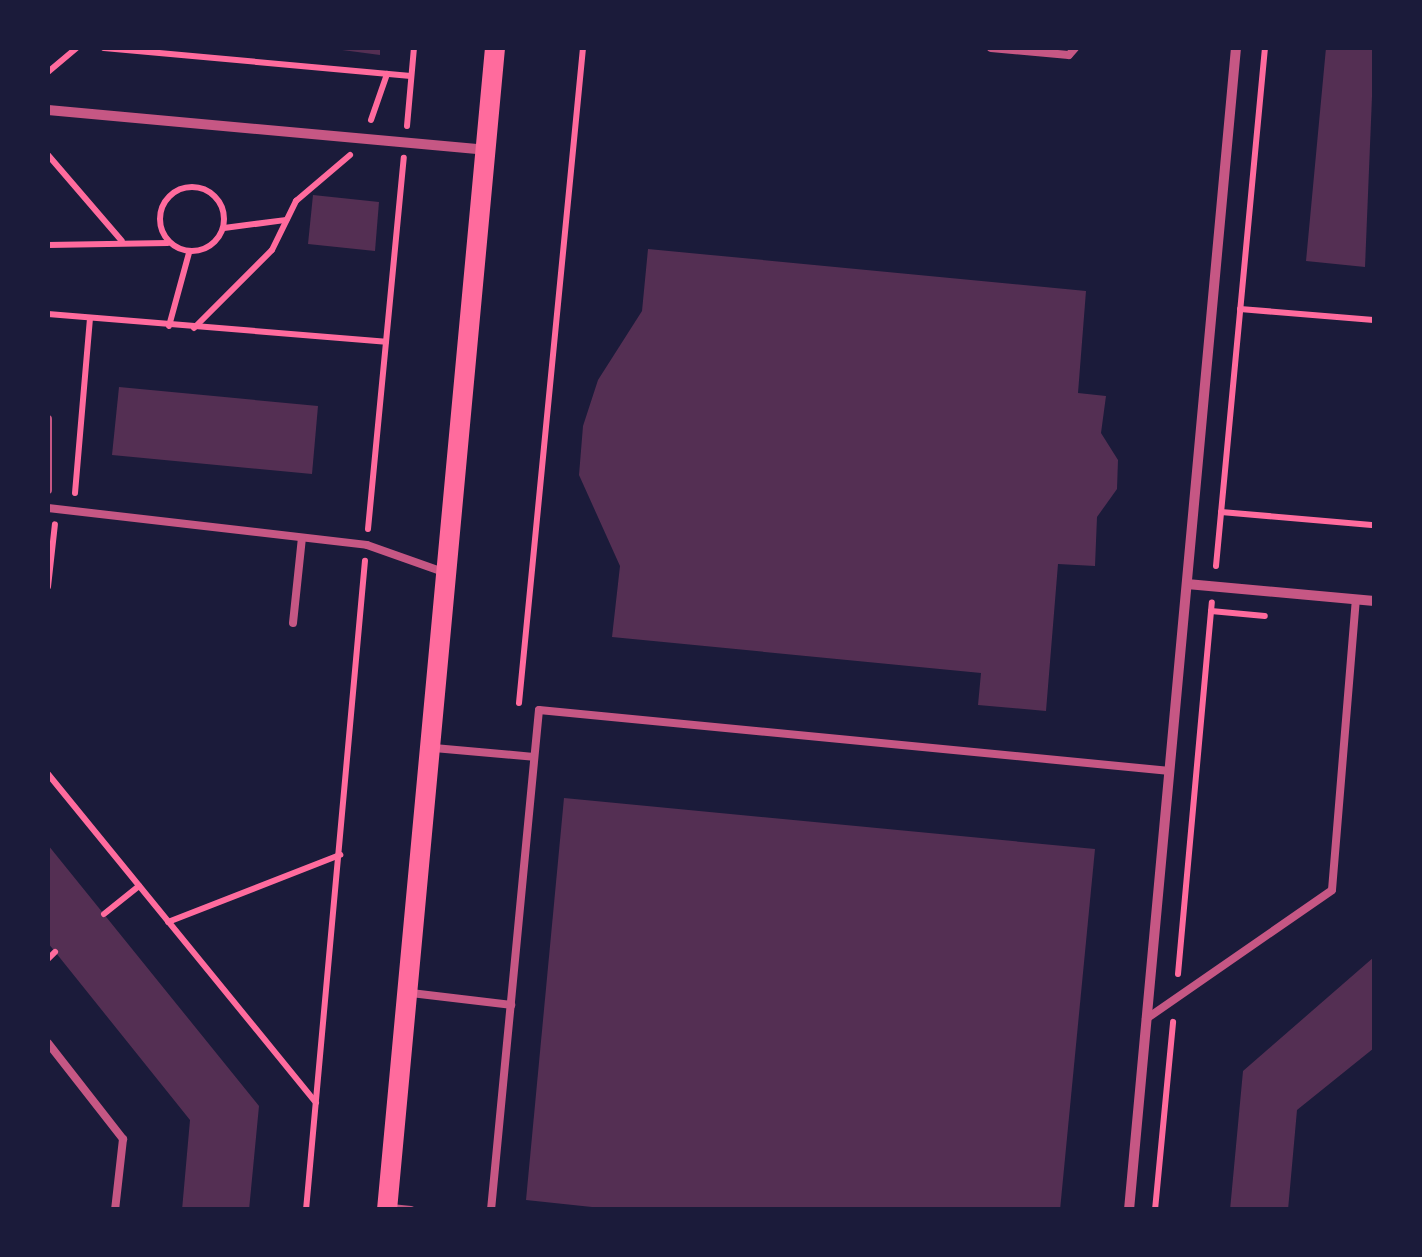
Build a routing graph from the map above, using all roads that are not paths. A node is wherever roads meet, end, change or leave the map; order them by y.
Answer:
1 (495, 48) edge
2 (991, 48) edge
3 (1076, 48) edge
4 (1236, 48) edge
5 (48, 110) edge
6 (486, 150) junction
7 (48, 419) edge
8 (48, 490) edge
9 (48, 508) edge
10 (302, 538) junction
11 (447, 573) junction
12 (1187, 584) junction
13 (1356, 599) junction
14 (1374, 601) edge
15 (294, 623) dead end
16 (432, 747) junction
17 (534, 758) junction
18 (1170, 771) junction
19 (408, 993) junction
20 (511, 1005) junction
21 (1146, 1018) junction
22 (48, 1043) edge
23 (387, 1208) edge
24 (116, 1210) edge
25 (411, 1210) edge
26 (492, 1210) edge
27 (1128, 1210) edge

1 - 6 main road
2 - 3 lane
4 - 12 street
5 - 6 street
6 - 11 main road
7 - 8 lane
9 - 10 lane
10 - 11 lane
10 - 15 lane
11 - 16 main road
12 - 13 street
12 - 18 street
13 - 14 street
13 - 21 lane
16 - 17 lane
16 - 19 main road
17 - 18 lane
17 - 20 lane
18 - 21 street
19 - 20 lane
19 - 23 main road
20 - 26 lane
21 - 27 street
22 - 24 lane
23 - 25 lane

